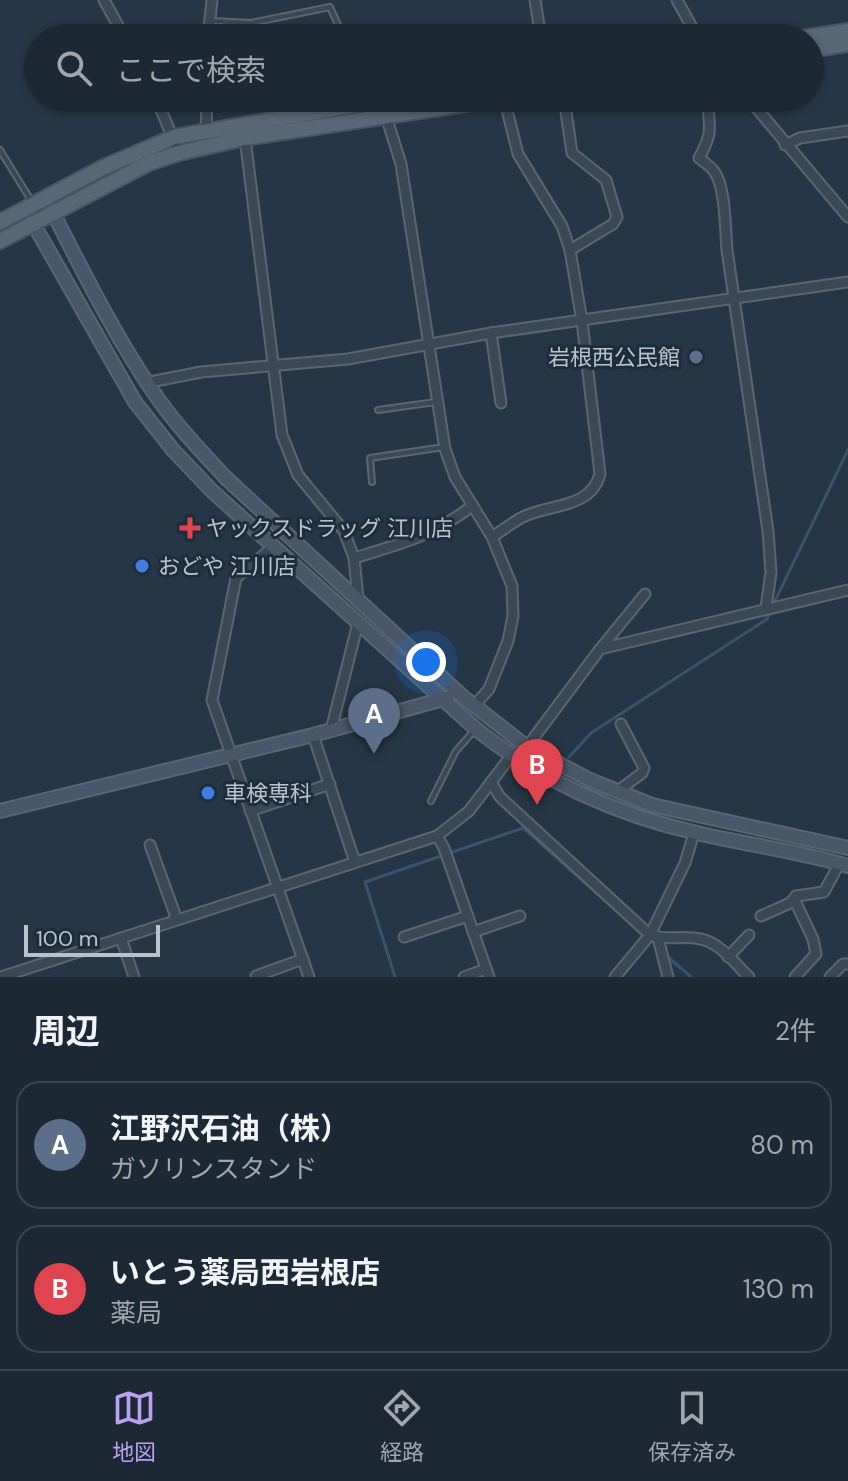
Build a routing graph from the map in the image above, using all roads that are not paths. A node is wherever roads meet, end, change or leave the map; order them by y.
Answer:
1 (104, 0) edge
2 (212, 0) edge
3 (535, 0) edge
4 (677, 0) edge
5 (210, 20) junction
6 (117, 24) edge
7 (210, 24) edge
8 (338, 24) edge
9 (539, 24) edge
10 (690, 24) edge
11 (848, 31) edge
12 (824, 35) edge
13 (848, 44) edge
14 (824, 48) edge
15 (162, 112) edge
16 (207, 112) edge
17 (315, 112) edge
18 (412, 112) edge
19 (508, 112) edge
20 (566, 112) edge
21 (710, 112) edge
22 (759, 112) edge
23 (386, 116) junction
24 (206, 131) junction
25 (848, 131) edge
26 (174, 137) junction
27 (245, 138) junction
28 (785, 145) junction
29 (0, 150) edge
30 (179, 153) junction
31 (35, 203) junction
32 (54, 214) junction
33 (848, 217) edge
34 (0, 222) edge
35 (34, 224) junction
36 (0, 241) edge
37 (570, 250) junction
38 (847, 282) edge
39 (734, 299) junction
40 (582, 321) junction
41 (491, 333) junction
42 (428, 344) junction
43 (275, 366) junction
44 (149, 385) junction
45 (436, 402) junction
46 (501, 403) dead end
47 (378, 410) dead end
48 (444, 447) junction
49 (372, 482) dead end
50 (472, 506) junction
51 (492, 537) junction
52 (273, 547) junction
53 (354, 558) junction
54 (848, 590) edge
55 (645, 594) dead end
56 (358, 598) junction
57 (766, 608) junction
58 (358, 623) junction
59 (600, 649) junction
60 (462, 696) junction
61 (442, 699) junction
62 (474, 706) junction
63 (621, 724) dead end
64 (476, 729) junction
65 (331, 730) junction
66 (313, 735) junction
67 (527, 747) junction
68 (231, 754) junction
69 (511, 756) junction
70 (491, 782) junction
71 (330, 784) junction
72 (618, 791) junction
73 (431, 801) dead end
74 (0, 811) edge
75 (250, 811) junction
76 (694, 833) junction
77 (437, 836) junction
78 (150, 845) dead end
79 (848, 848) edge
80 (355, 862) junction
81 (844, 865) edge
82 (277, 886) junction
83 (796, 896) junction
84 (468, 916) junction
85 (520, 916) dead end
86 (761, 916) dead end
87 (177, 920) junction
88 (473, 932) junction
89 (749, 935) dead end
90 (654, 936) junction
91 (404, 937) dead end
92 (121, 938) junction
93 (728, 957) junction
94 (303, 959) junction
95 (848, 964) edge
96 (487, 973) edge
97 (256, 976) edge
98 (1, 977) edge
99 (134, 977) edge
100 (309, 977) edge
101 (464, 977) edge
102 (615, 977) edge
103 (668, 977) edge
104 (749, 977) edge
105 (795, 977) edge
106 (830, 977) edge

1 - 6 street
2 - 5 street
3 - 9 street
4 - 10 street
5 - 7 street
5 - 8 lane
11 - 12 main road
13 - 14 main road
15 - 26 street
16 - 24 street
17 - 24 main road
18 - 23 main road
19 - 37 street
20 - 37 street
21 - 39 street
22 - 28 street
23 - 27 main road
23 - 42 street
24 - 26 main road
25 - 28 street
26 - 30 street
26 - 31 main road
27 - 30 main road
27 - 43 street
28 - 33 street
29 - 31 lane
30 - 32 main road
31 - 32 street
31 - 34 main road
31 - 35 street
32 - 35 main road
32 - 44 street
35 - 36 main road
35 - 52 street
37 - 40 street
38 - 39 street
39 - 40 street
39 - 57 street
40 - 41 street
40 - 51 street
41 - 42 street
41 - 46 street
42 - 43 street
42 - 45 street
43 - 44 street
43 - 53 street
44 - 56 street
45 - 47 lane
45 - 48 street
48 - 49 lane
48 - 50 street
50 - 51 street
50 - 53 street
51 - 62 street
52 - 58 street
52 - 68 street
53 - 56 street
54 - 57 street
55 - 59 street
56 - 60 street
57 - 59 street
58 - 61 street
58 - 65 street
59 - 67 street
60 - 61 street
60 - 62 street
61 - 64 street
61 - 65 street
62 - 67 street
63 - 72 street
64 - 69 street
64 - 73 lane
65 - 66 street
66 - 68 street
66 - 71 street
67 - 69 street
67 - 72 street
68 - 74 street
68 - 75 street
69 - 70 street
69 - 76 street
70 - 77 street
70 - 90 street
71 - 75 street
71 - 80 street
72 - 79 street
75 - 82 street
76 - 81 street
76 - 90 street
77 - 80 street
77 - 84 street
78 - 87 street
80 - 82 street
81 - 83 street
82 - 87 street
82 - 94 street
83 - 86 street
83 - 105 street
84 - 88 street
84 - 91 street
85 - 88 street
87 - 92 street
88 - 96 street
89 - 93 street
90 - 93 street
90 - 102 street
90 - 103 street
92 - 98 street
92 - 99 street
93 - 104 street
94 - 97 street
94 - 100 street
95 - 106 street
96 - 101 street

